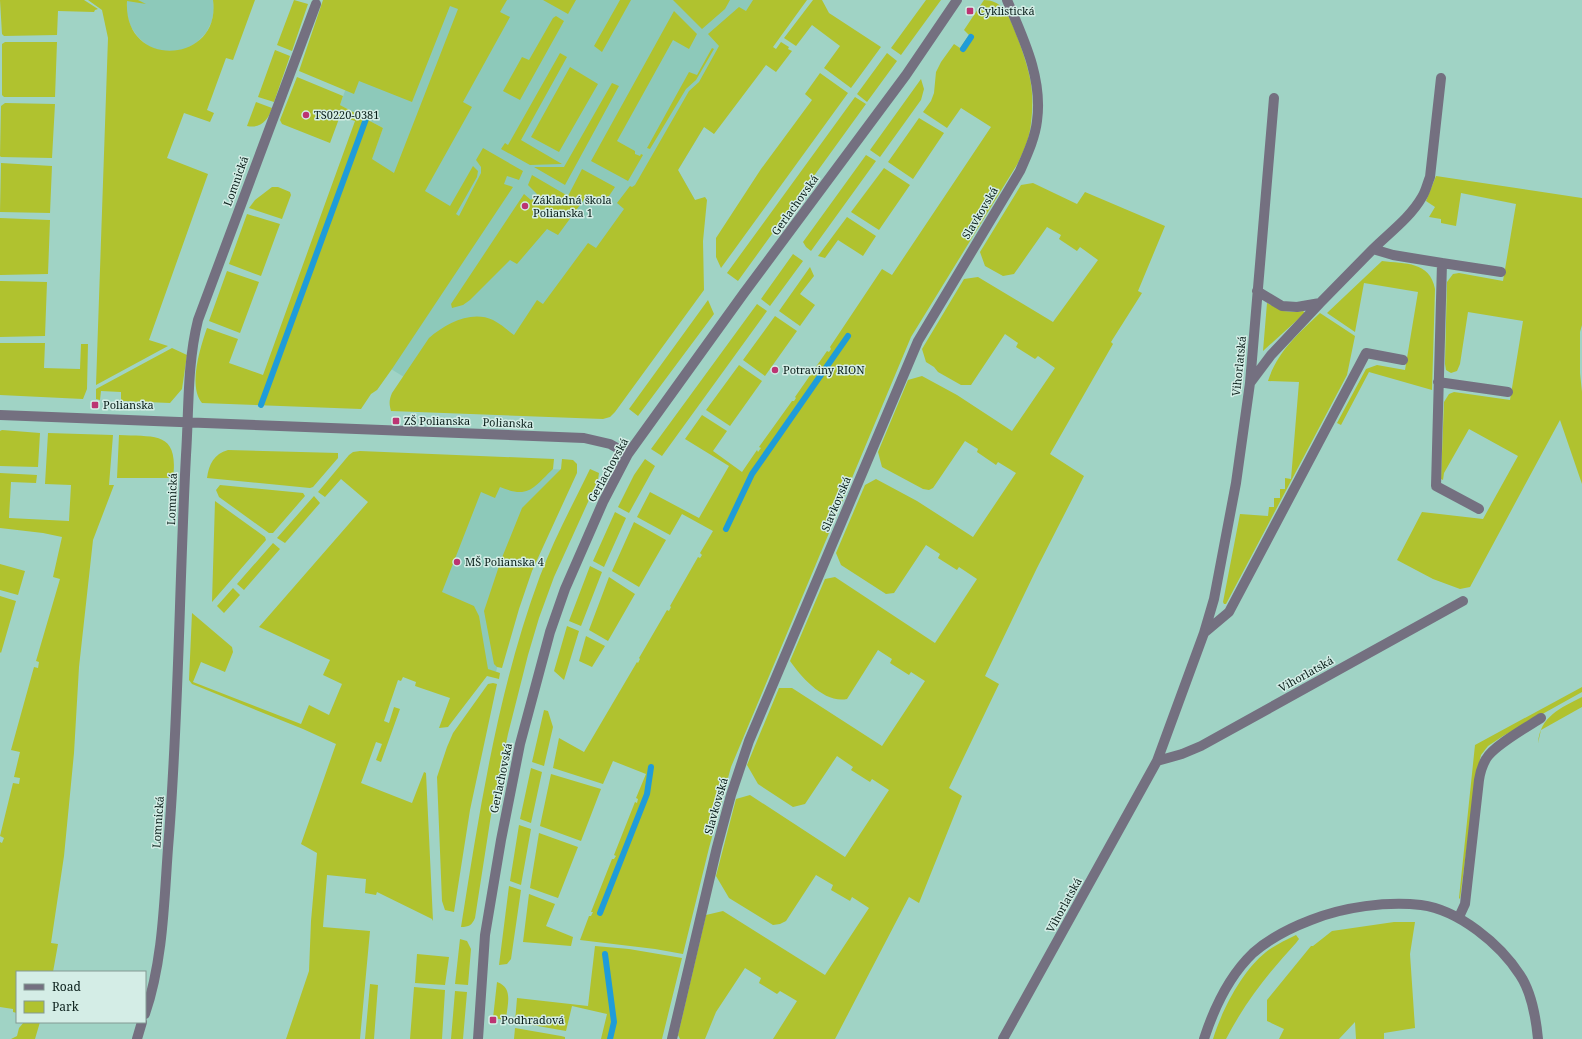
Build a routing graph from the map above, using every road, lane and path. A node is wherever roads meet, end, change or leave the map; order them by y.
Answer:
1 (957, 0) edge
2 (1007, 0) edge
3 (316, 4) dead end
4 (1441, 78) dead end
5 (1274, 98) dead end
6 (1373, 250) junction
7 (1442, 263) junction
8 (1501, 272) dead end
9 (1258, 291) junction
10 (1320, 303) junction
11 (1403, 360) dead end
12 (1438, 382) junction
13 (1250, 383) junction
14 (1508, 392) dead end
15 (0, 415) edge
16 (188, 424) junction
17 (628, 454) junction
18 (1479, 509) dead end
19 (1463, 601) dead end
20 (1204, 633) junction
21 (1541, 718) dead end
22 (1157, 761) junction
23 (1459, 917) junction
24 (146, 1010) edge
25 (142, 1023) edge
26 (137, 1039) edge
27 (478, 1039) edge
28 (672, 1039) edge
29 (1003, 1039) edge
30 (1204, 1039) edge
31 (1538, 1039) edge

1 - 17 street, Gerlachovská
2 - 28 street, Slavkovská
3 - 16 street, Lomnická
4 - 6 street
5 - 9 street, Vihorlatská
6 - 7 street
6 - 10 street
7 - 8 street
7 - 12 street
9 - 10 street
9 - 13 street, Vihorlatská
10 - 13 street
11 - 20 street, Vihorlatská
12 - 14 street
12 - 18 street
13 - 20 street, Vihorlatská
15 - 16 street, Polianska
16 - 17 street, Polianska
16 - 24 street, Lomnická
17 - 27 street, Gerlachovská
19 - 22 street, Vihorlatská
20 - 22 street, Vihorlatská
21 - 23 street
22 - 29 street, Vihorlatská
23 - 30 street
23 - 31 street
25 - 26 street

